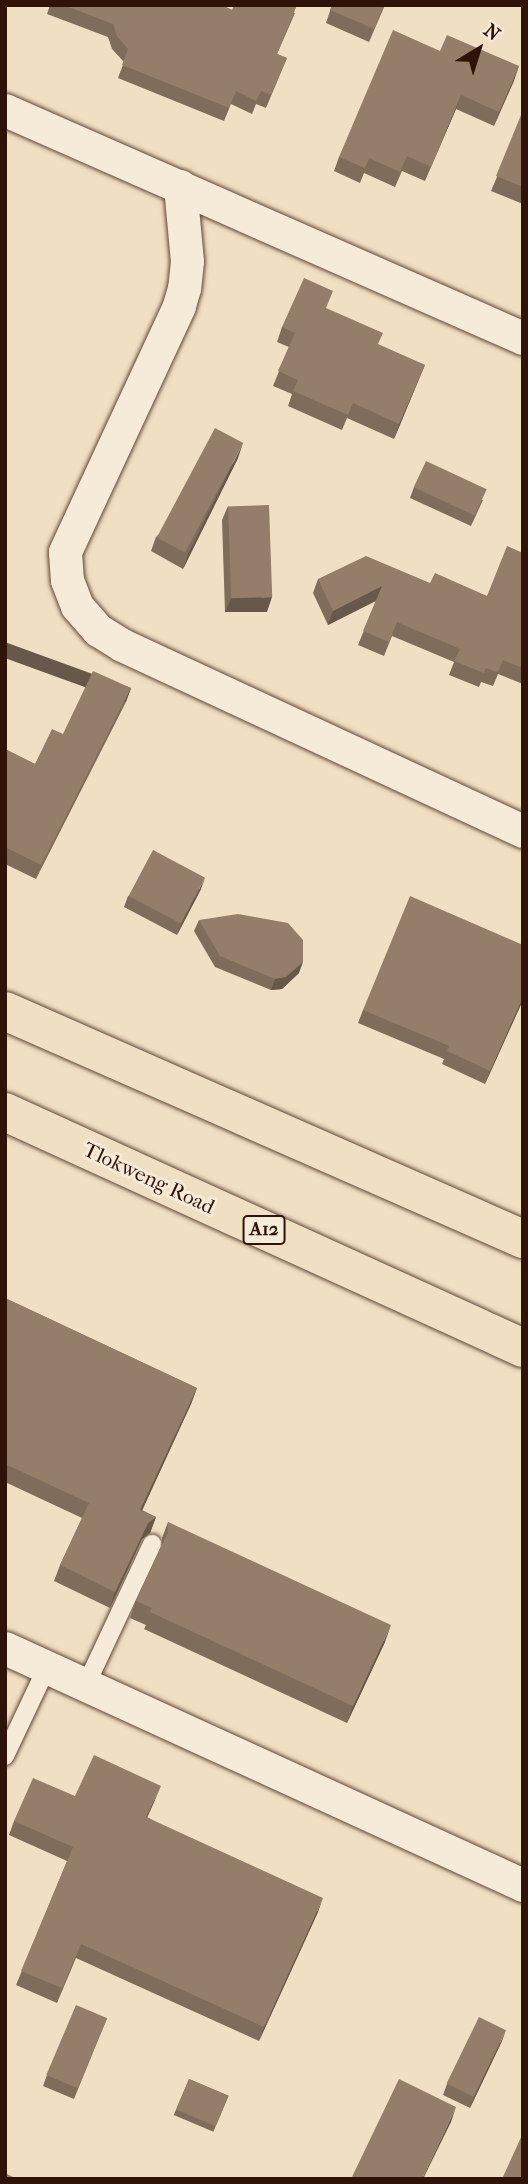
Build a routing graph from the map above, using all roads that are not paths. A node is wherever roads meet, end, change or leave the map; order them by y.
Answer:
1 (5, 110) edge
2 (180, 186) junction
3 (523, 338) edge
4 (523, 831) edge
5 (5, 1011) edge
6 (5, 1112) edge
7 (484, 1221) junction
8 (523, 1230) edge
9 (523, 1239) edge
10 (523, 1348) edge
11 (152, 1544) edge
12 (5, 1648) edge
13 (47, 1667) junction
14 (86, 1685) junction
15 (5, 1756) edge
16 (523, 1885) edge

1 - 2 street
2 - 3 street
2 - 4 street
5 - 7 main road
6 - 10 main road, Tlokweng Road / A12
7 - 8 street
7 - 9 main road
11 - 14 lane
12 - 13 street
13 - 14 street
13 - 15 lane
14 - 16 street

